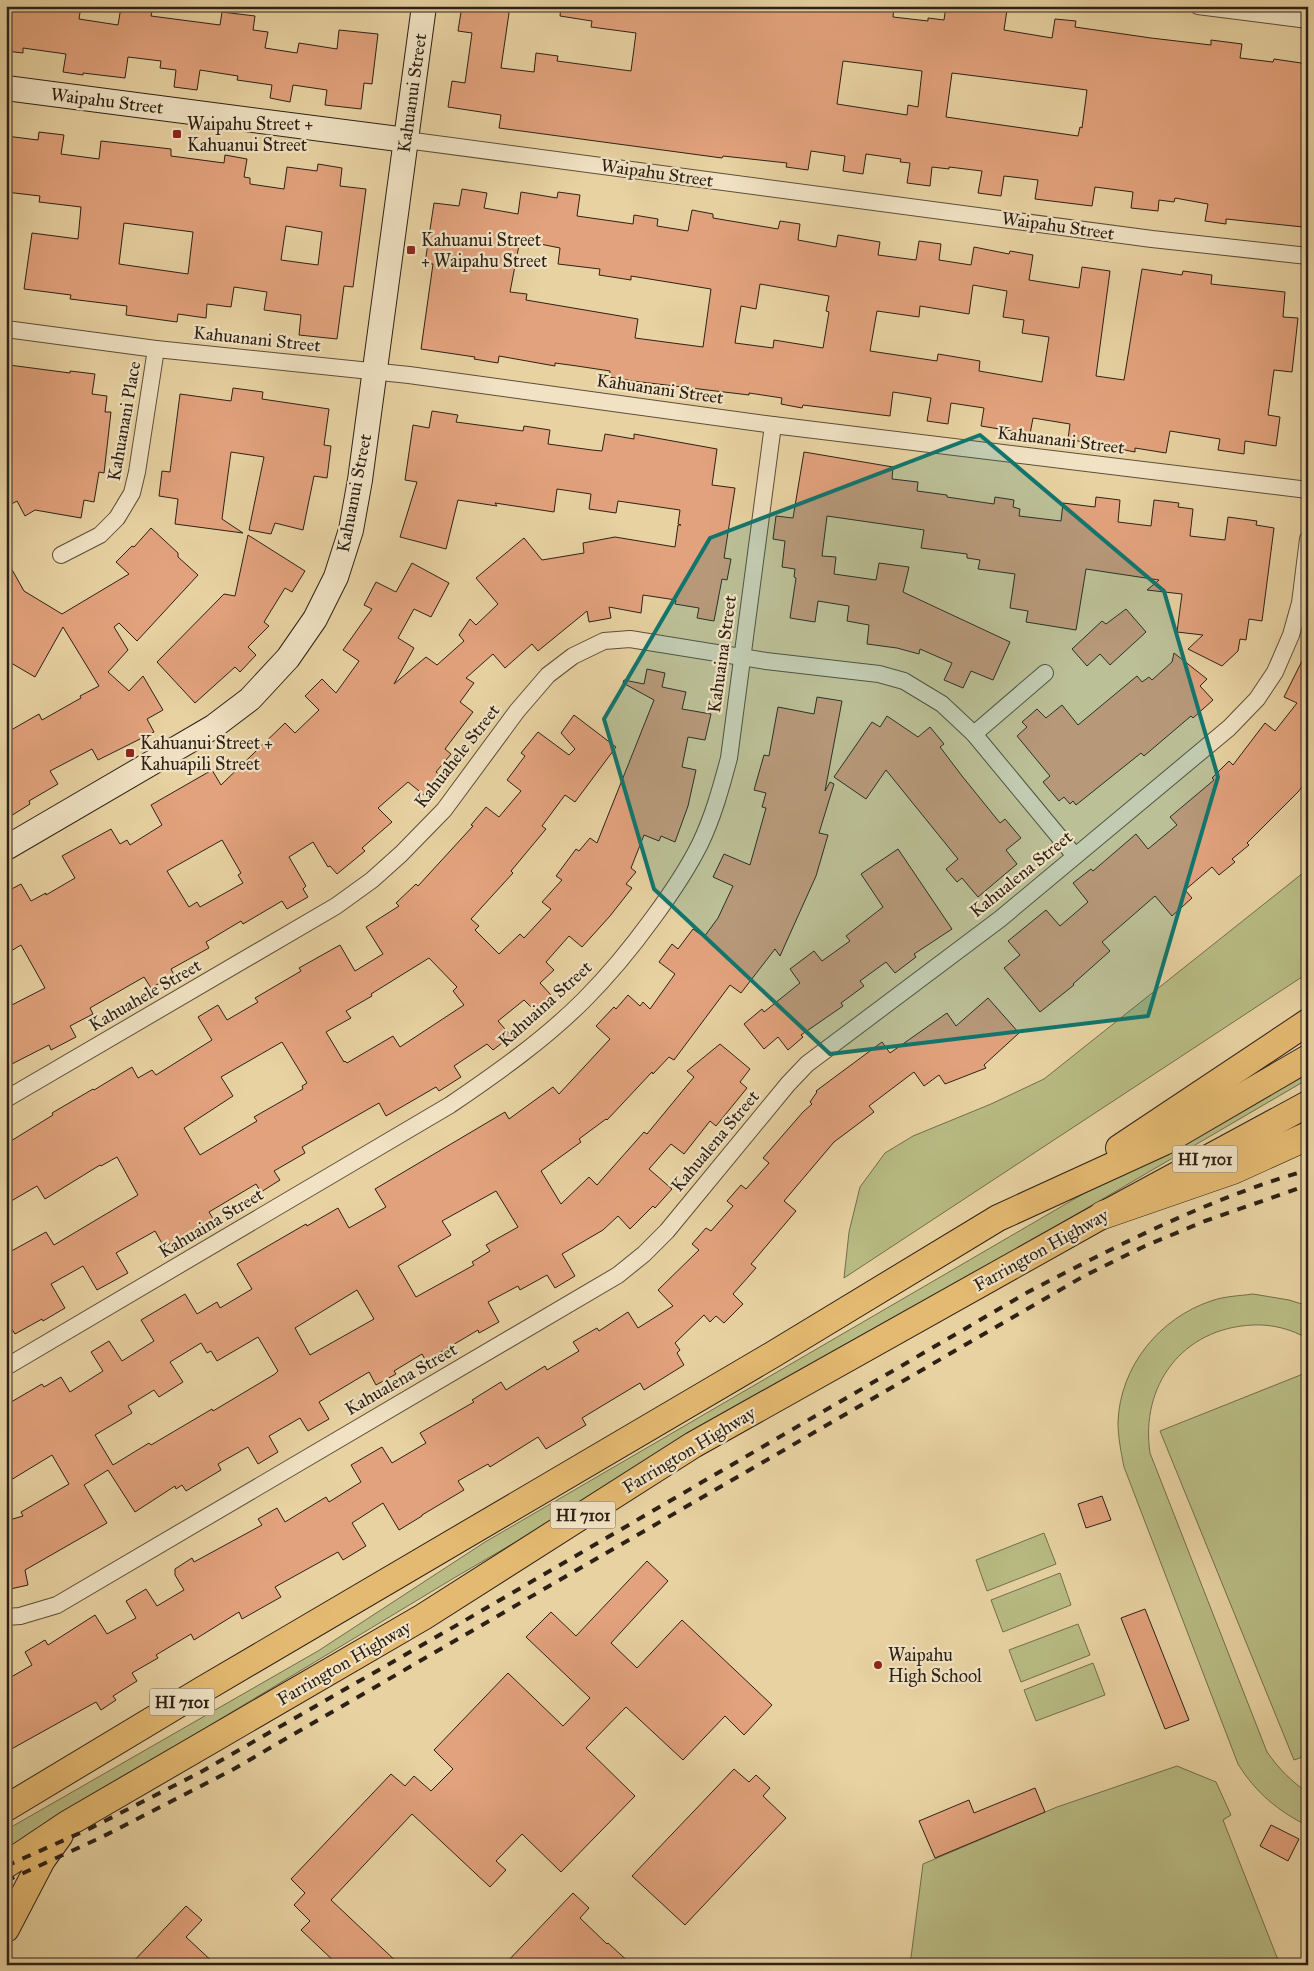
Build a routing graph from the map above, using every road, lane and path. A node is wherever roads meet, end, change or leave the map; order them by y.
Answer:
1 (424, 6) edge
2 (1198, 6) edge
3 (1308, 20) edge
4 (6, 88) edge
5 (406, 140) junction
6 (1308, 256) edge
7 (6, 330) edge
8 (156, 349) junction
9 (375, 371) junction
10 (773, 425) junction
11 (1308, 490) edge
12 (1308, 539) edge
13 (61, 555) dead end
14 (742, 657) junction
15 (1045, 673) dead end
16 (974, 734) junction
17 (6, 848) edge
18 (1075, 856) junction
19 (1308, 1022) edge
20 (1308, 1058) edge
21 (6, 1099) edge
22 (1308, 1104) edge
23 (1308, 1136) edge
24 (1103, 1215) junction
25 (998, 1218) junction
26 (6, 1367) edge
27 (6, 1617) edge
28 (6, 1808) edge
29 (67, 1824) junction
30 (6, 1865) edge
31 (6, 1928) edge

1 - 5 street, Kahuanui Street
2 - 3 street
4 - 5 street, Waipahu Street
5 - 6 street, Waipahu Street
5 - 9 street, Kahuanui Street
7 - 8 street, Kahuanani Street
8 - 9 street, Kahuanani Street
8 - 13 street, Kahuanani Place
9 - 10 street, Kahuanani Street
9 - 17 street, Kahuanui Street
10 - 11 street, Kahuanani Street
10 - 14 street, Kahuaina Street
12 - 18 street, Kahualena Street
14 - 16 street, Kahuahele Street
14 - 21 street, Kahuahele Street
14 - 26 street, Kahuaina Street
15 - 16 street
16 - 18 street, Kahuahele Street
18 - 27 street, Kahualena Street
19 - 25 main road
20 - 25 main road, HI 7101
22 - 24 main road, Farrington Highway / HI 7101
23 - 24 highway
24 - 29 main road, Farrington Highway / HI 7101
25 - 28 main road, HI 7101
29 - 30 main road, Farrington Highway / HI 7101
29 - 31 main road

